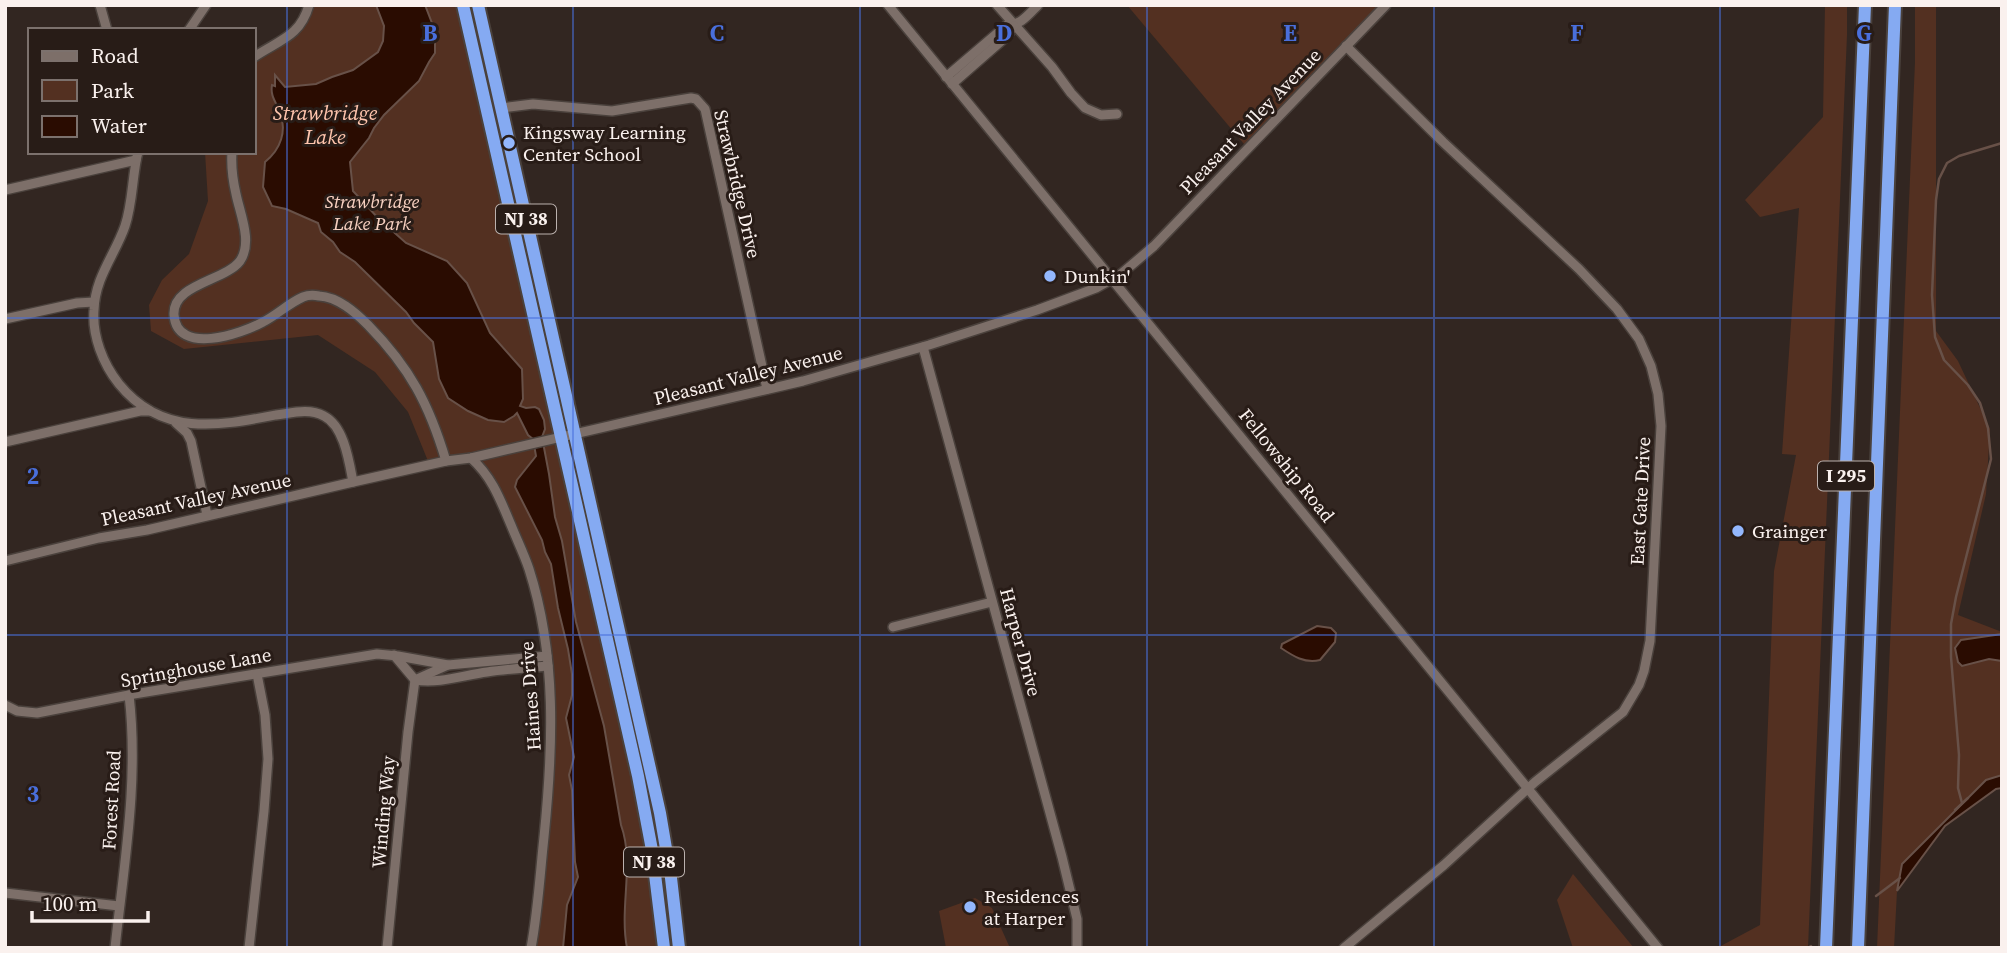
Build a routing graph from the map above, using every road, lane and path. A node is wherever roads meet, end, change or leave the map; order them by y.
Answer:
1 (100, 5) edge
2 (206, 5) edge
3 (309, 5) edge
4 (463, 5) edge
5 (478, 5) edge
6 (888, 5) edge
7 (997, 5) edge
8 (1038, 5) edge
9 (1386, 5) edge
10 (1865, 5) edge
11 (1895, 5) edge
12 (1014, 26) junction
13 (106, 28) edge
14 (190, 28) edge
15 (1346, 46) junction
16 (256, 56) edge
17 (949, 80) junction
18 (501, 108) junction
19 (1117, 114) dead end
20 (232, 154) edge
21 (137, 156) edge
22 (5, 190) edge
23 (1112, 280) junction
24 (94, 302) junction
25 (5, 319) edge
26 (923, 347) junction
27 (767, 389) junction
28 (150, 411) junction
29 (175, 421) junction
30 (575, 433) junction
31 (554, 438) junction
32 (5, 442) edge
33 (471, 458) junction
34 (446, 461) junction
35 (353, 482) junction
36 (208, 515) junction
37 (5, 561) edge
38 (992, 603) junction
39 (892, 627) dead end
40 (394, 655) junction
41 (547, 661) junction
42 (448, 665) junction
43 (257, 674) junction
44 (415, 680) junction
45 (129, 695) junction
46 (5, 705) edge
47 (1528, 788) junction
48 (5, 893) edge
49 (120, 906) junction
50 (115, 948) edge
51 (249, 948) edge
52 (387, 948) edge
53 (531, 948) edge
54 (664, 948) edge
55 (679, 948) edge
56 (1077, 948) edge
57 (1345, 948) edge
58 (1658, 948) edge
59 (1826, 948) edge
60 (1858, 948) edge

1 - 13 street
2 - 14 street
3 - 16 street
4 - 31 highway, NJ 38
5 - 18 highway, NJ 38
6 - 17 street, Fellowship Road
7 - 12 street
8 - 12 street
9 - 15 street, Pleasant Valley Avenue
10 - 59 highway, I 295
11 - 60 highway, I 295
12 - 17 street
12 - 19 street
15 - 23 street, Pleasant Valley Avenue
15 - 47 street, East Gate Drive
17 - 23 street, Fellowship Road
18 - 27 street, Strawbridge Drive
18 - 30 highway, NJ 38
20 - 34 street
21 - 22 street
21 - 24 street
23 - 26 street, Pleasant Valley Avenue
23 - 47 street, Fellowship Road
24 - 25 street
24 - 28 street
26 - 27 street, Pleasant Valley Avenue
26 - 38 street, Harper Drive
27 - 30 street, Pleasant Valley Avenue
28 - 29 street
28 - 32 street
29 - 35 street
29 - 36 street
30 - 31 street, Pleasant Valley Avenue
30 - 55 highway, NJ 38
31 - 33 street, Pleasant Valley Avenue
31 - 54 highway, NJ 38
33 - 34 street, Pleasant Valley Avenue
33 - 41 street, Haines Drive
34 - 35 street, Pleasant Valley Avenue
35 - 36 street, Pleasant Valley Avenue
36 - 37 street, Pleasant Valley Avenue
38 - 39 street
38 - 56 street, Harper Drive
40 - 42 street, Springhouse Lane
40 - 43 street, Springhouse Lane
40 - 44 street
41 - 42 street, Springhouse Lane
41 - 44 street
41 - 53 street, Haines Drive
42 - 44 street, Springhouse Lane
43 - 45 street, Springhouse Lane
43 - 51 street
44 - 52 street, Winding Way
45 - 46 street, Springhouse Lane
45 - 49 street, Forest Road
47 - 57 street, East Gate Drive
47 - 58 street, Fellowship Road
48 - 49 street
49 - 50 street, Forest Road

